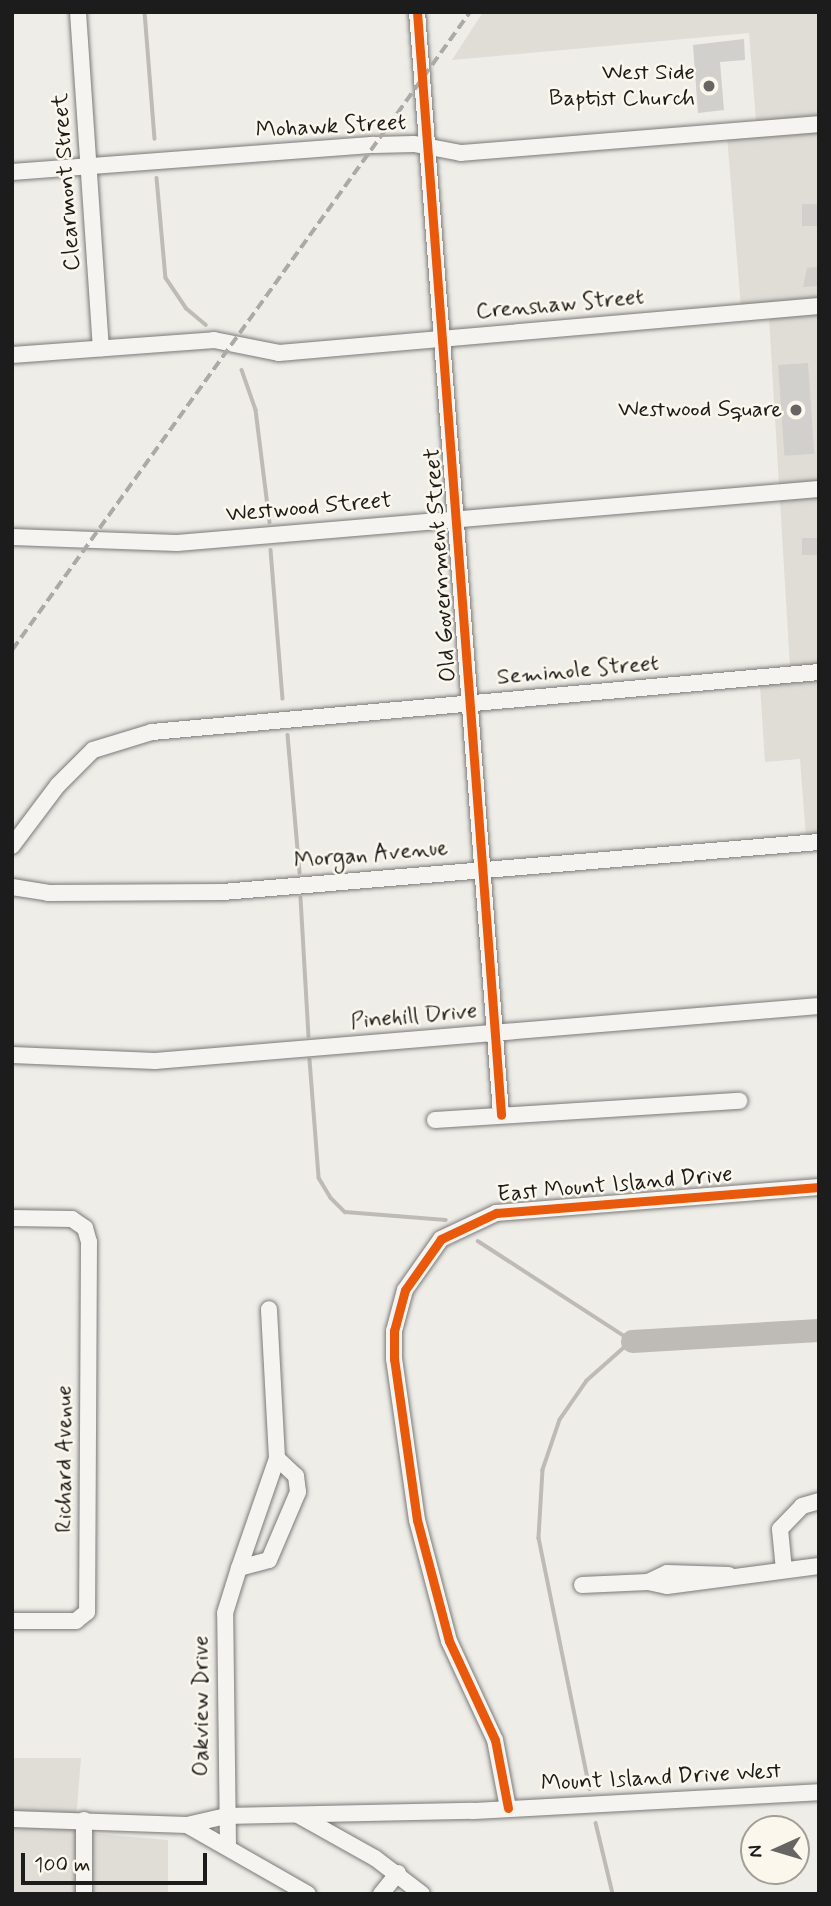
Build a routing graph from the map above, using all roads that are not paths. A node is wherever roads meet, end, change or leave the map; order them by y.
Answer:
1 (78, 12) edge
2 (417, 12) edge
3 (819, 124) edge
4 (426, 147) junction
5 (89, 166) junction
6 (12, 172) edge
7 (819, 306) edge
8 (442, 338) junction
9 (101, 348) junction
10 (12, 355) edge
11 (819, 489) edge
12 (458, 516) junction
13 (12, 537) edge
14 (819, 673) edge
15 (471, 704) junction
16 (819, 842) edge
17 (12, 846) edge
18 (482, 868) junction
19 (12, 887) edge
20 (819, 1006) edge
21 (494, 1033) junction
22 (12, 1055) edge
23 (739, 1101) dead end
24 (501, 1115) junction
25 (435, 1120) dead end
26 (819, 1187) edge
27 (12, 1218) edge
28 (269, 1309) dead end
29 (277, 1458) junction
30 (819, 1501) edge
31 (819, 1566) edge
32 (239, 1568) junction
33 (784, 1570) junction
34 (582, 1586) dead end
35 (12, 1621) edge
36 (819, 1793) edge
37 (508, 1808) junction
38 (296, 1815) junction
39 (225, 1816) junction
40 (12, 1819) edge
41 (84, 1821) junction
42 (187, 1825) junction
43 (228, 1846) junction
44 (398, 1873) junction
45 (84, 1894) edge
46 (309, 1894) edge
47 (381, 1894) edge
48 (422, 1894) edge

1 - 5 street, Clearmont Street
2 - 4 street, Old Government Street
3 - 4 street, Mohawk Street
4 - 5 street, Mohawk Street
4 - 8 street, Old Government Street
5 - 6 street, Mohawk Street
5 - 9 street, Clearmont Street
7 - 8 street, Crenshaw Street
8 - 9 street, Crenshaw Street
8 - 12 street, Old Government Street
9 - 10 street, Crenshaw Street
11 - 12 street, Westwood Street
12 - 13 street, Westwood Street
12 - 15 street, Old Government Street
14 - 15 street, Seminole Street
15 - 17 street, Seminole Street
15 - 18 street, Old Government Street
16 - 18 street, Morgan Avenue
18 - 19 street, Morgan Avenue
18 - 21 street, Old Government Street
20 - 21 street, Pinehill Drive
21 - 22 street, Pinehill Drive
21 - 24 street, Old Government Street
23 - 24 street
24 - 25 street
26 - 37 street, East Mount Island Drive
27 - 35 street, Richard Avenue
28 - 29 street, Oakview Drive
29 - 32 street, Oakview Drive
29 - 32 street
30 - 33 street
31 - 33 street
32 - 39 street, Oakview Drive
33 - 34 street
36 - 37 street, Mount Island Drive West
37 - 38 street, Mount Island Drive West
38 - 39 street, Mount Island Drive West
38 - 44 street
39 - 42 street, Mount Island Drive West
39 - 43 street, Oakview Drive
40 - 41 street
41 - 42 street
41 - 45 street
42 - 43 street
43 - 46 street
44 - 47 street
44 - 48 street

